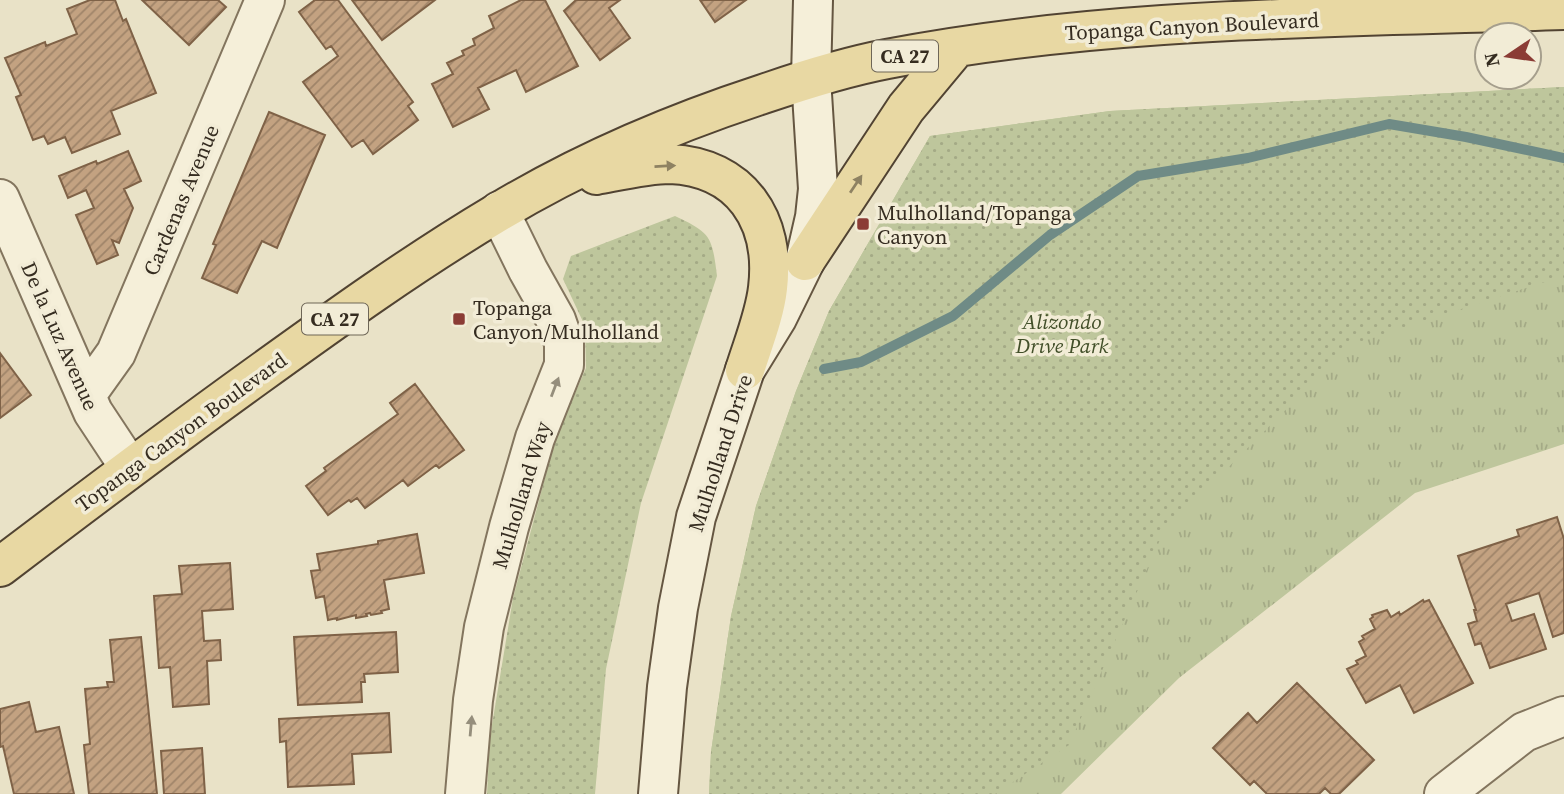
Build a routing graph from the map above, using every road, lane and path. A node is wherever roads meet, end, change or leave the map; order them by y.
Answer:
1 (265, 0) edge
2 (813, 0) edge
3 (1561, 6) edge
4 (956, 48) junction
5 (811, 78) junction
6 (550, 185) junction
7 (0, 199) edge
8 (499, 211) junction
9 (805, 261) junction
10 (745, 370) junction
11 (86, 395) junction
12 (130, 468) junction
13 (0, 567) edge
14 (1564, 716) edge
15 (465, 794) edge
16 (658, 794) edge
17 (1444, 794) edge

1 - 11 street, Cardenas Avenue
2 - 5 street, Mulholland Drive
3 - 4 main road, Topanga Canyon Boulevard / CA 27
4 - 5 main road, Topanga Canyon Boulevard / CA 27
9 -> 4 main road
5 - 6 main road, Topanga Canyon Boulevard / CA 27
5 - 9 street, Mulholland Drive
6 - 8 main road, Topanga Canyon Boulevard / CA 27
6 -> 10 main road
7 - 11 street, De la Luz Avenue
8 - 12 main road, Topanga Canyon Boulevard / CA 27
15 -> 8 street, Mulholland Way
9 - 10 street, Mulholland Drive
10 - 16 street, Mulholland Drive
11 - 12 street, De la Luz Avenue
12 - 13 main road, Topanga Canyon Boulevard / CA 27
14 - 17 street

